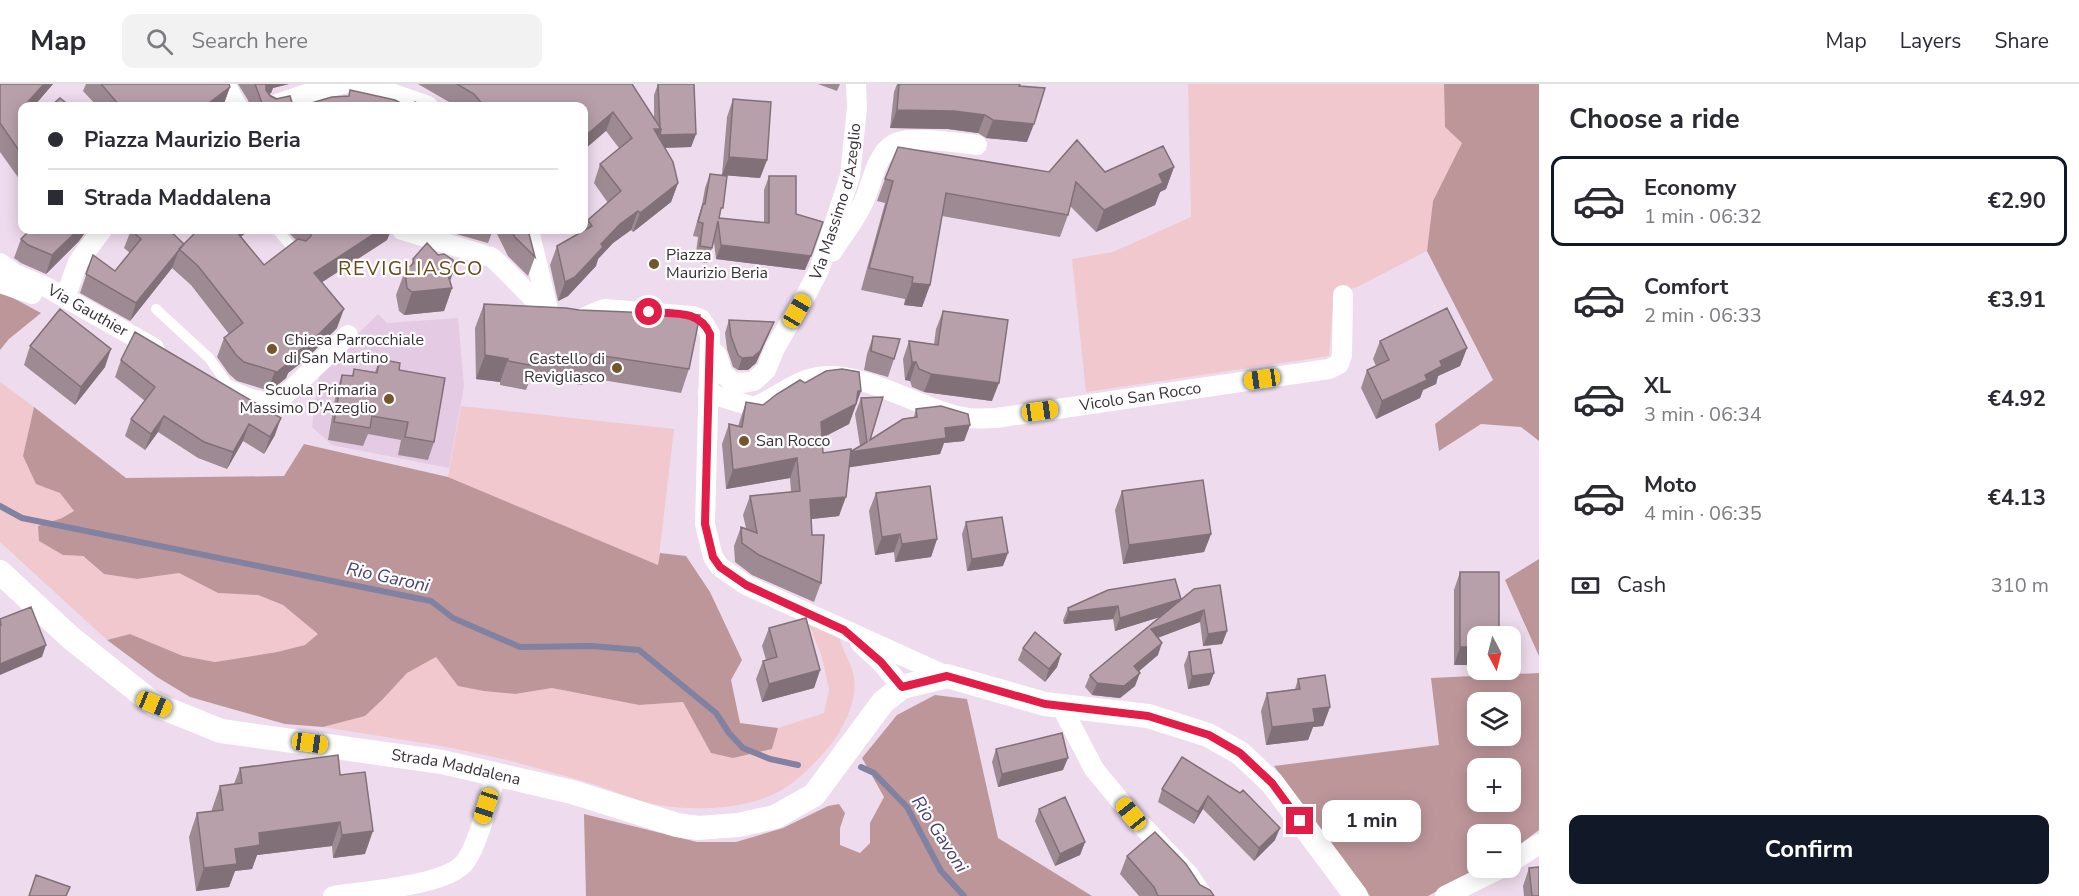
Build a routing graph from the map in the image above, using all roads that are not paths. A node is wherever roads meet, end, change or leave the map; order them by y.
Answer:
1 (225, 84) edge
2 (234, 84) edge
3 (344, 84) edge
4 (355, 84) edge
5 (856, 84) edge
6 (235, 102) edge
7 (243, 102) edge
8 (283, 102) edge
9 (417, 102) edge
10 (977, 145) dead end
11 (99, 234) edge
12 (280, 234) edge
13 (397, 234) edge
14 (415, 234) edge
15 (530, 234) edge
16 (297, 253) edge
17 (429, 256) edge
18 (0, 263) edge
19 (819, 270) junction
20 (0, 282) edge
21 (1343, 295) dead end
22 (64, 298) junction
23 (156, 309) dead end
24 (553, 316) junction
25 (348, 335) dead end
26 (710, 345) junction
27 (171, 358) edge
28 (198, 374) edge
29 (233, 391) junction
30 (708, 393) junction
31 (0, 572) edge
32 (844, 630) junction
33 (947, 676) junction
34 (902, 687) junction
35 (1061, 706) junction
36 (496, 775) junction
37 (1539, 844) edge
38 (1521, 856) edge
39 (1481, 878) edge
40 (333, 896) edge
41 (1203, 896) edge
42 (1356, 896) edge
43 (1445, 896) edge

1 - 6 street
2 - 7 street
3 - 8 street
4 - 9 street
5 - 19 street, Via Massimo d'Azeglio
10 - 19 street
11 - 22 street
12 - 16 lane
13 - 17 street
14 - 24 street
15 - 24 street
18 - 22 street
19 - 26 street, Via Massimo d'Azeglio
20 - 22 street, Via Gauthier
21 - 30 street, Vicolo San Rocco
22 - 27 street, Via Gauthier
23 - 29 lane
24 - 26 street
25 - 29 street
26 - 30 street, Strada Maddalena
28 - 29 street
30 - 32 street, Strada Maddalena
31 - 36 street, Strada Maddalena
32 - 33 street, Strada Maddalena
32 - 34 street, Strada Maddalena
33 - 34 street, Strada Maddalena
33 - 35 street, Strada Maddalena
34 - 36 street, Strada Maddalena
35 - 41 street
35 - 42 street, Strada Maddalena
36 - 40 street
37 - 38 street
39 - 43 street

